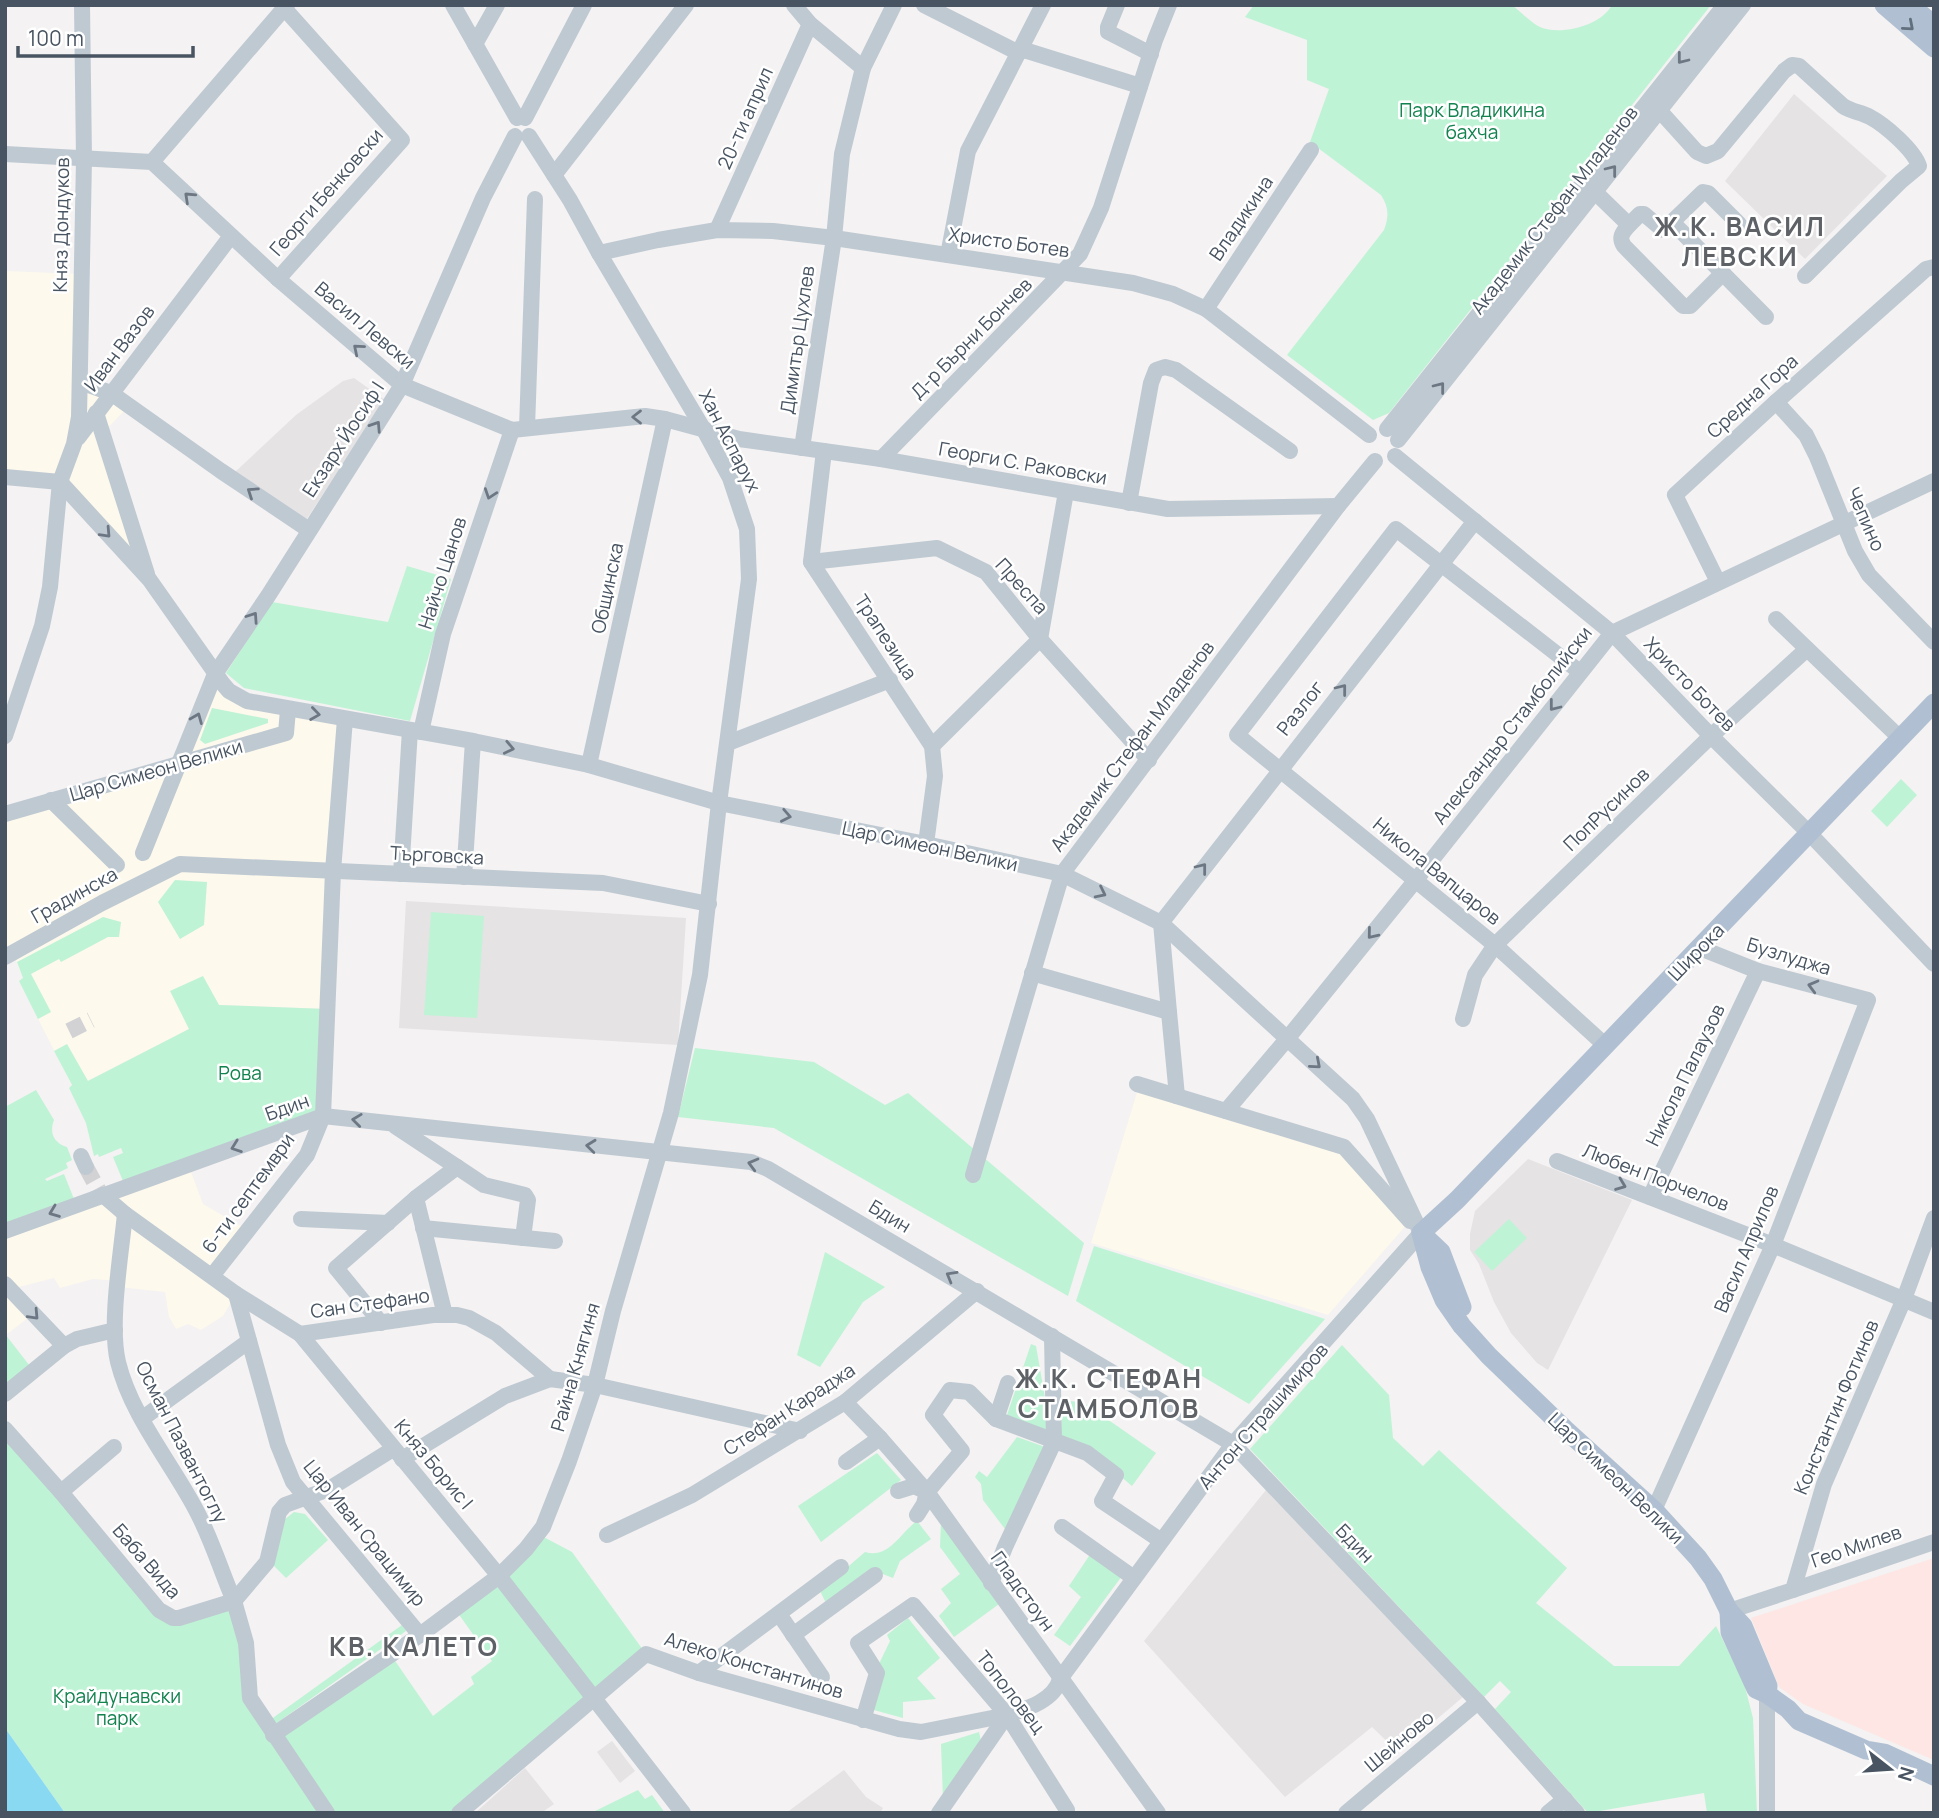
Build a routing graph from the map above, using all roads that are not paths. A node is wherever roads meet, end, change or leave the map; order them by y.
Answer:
1 (82, 5) edge
2 (453, 5) edge
3 (497, 5) edge
4 (584, 5) edge
5 (686, 5) edge
6 (794, 5) edge
7 (894, 5) edge
8 (924, 5) edge
9 (1044, 5) edge
10 (1117, 5) edge
11 (1169, 5) edge
12 (1724, 5) edge
13 (1743, 5) edge
14 (1884, 5) edge
15 (1910, 5) edge
16 (286, 7) edge
17 (810, 24) junction
18 (1934, 25) edge
19 (475, 44) junction
20 (1934, 48) edge
21 (1020, 51) junction
22 (1151, 54) junction
23 (863, 68) junction
24 (1140, 86) junction
25 (1659, 110) junction
26 (521, 118) junction
27 (522, 136) junction
28 (1311, 150) dead end
29 (5, 154) edge
30 (84, 159) junction
31 (152, 162) junction
32 (554, 175) junction
33 (1595, 192) junction
34 (536, 199) dead end
35 (1672, 222) junction
36 (1629, 225) junction
37 (1739, 225) dead end
38 (717, 230) junction
39 (231, 236) junction
40 (834, 238) junction
41 (599, 253) junction
42 (947, 254) junction
43 (1934, 267) edge
44 (1065, 272) junction
45 (1723, 273) junction
46 (1805, 276) dead end
47 (278, 279) junction
48 (1206, 309) junction
49 (1766, 317) dead end
50 (80, 382) junction
51 (402, 385) junction
52 (111, 393) junction
53 (1776, 402) junction
54 (96, 413) junction
55 (666, 419) junction
56 (520, 429) junction
57 (704, 430) junction
58 (1369, 435) junction
59 (1393, 442) junction
60 (74, 444) junction
61 (802, 448) junction
62 (824, 451) junction
63 (1290, 451) dead end
64 (881, 459) junction
65 (1375, 461) junction
66 (5, 477) edge
67 (1934, 481) edge
68 (60, 482) junction
69 (1066, 492) junction
70 (1129, 503) junction
71 (1338, 506) junction
72 (1475, 521) junction
73 (1843, 525) junction
74 (309, 530) junction
75 (811, 562) junction
76 (1441, 564) junction
77 (149, 579) junction
78 (1718, 582) junction
79 (1776, 619) dead end
80 (1612, 633) junction
81 (1040, 639) junction
82 (1934, 642) edge
83 (1807, 649) junction
84 (1580, 672) junction
85 (215, 674) junction
86 (890, 680) junction
87 (1934, 703) edge
88 (288, 710) junction
89 (345, 719) junction
90 (416, 731) junction
91 (5, 736) edge
92 (1711, 736) junction
93 (1900, 738) junction
94 (473, 741) junction
95 (728, 743) junction
96 (932, 746) junction
97 (1149, 760) junction
98 (178, 763) junction
99 (589, 765) junction
100 (1279, 768) junction
101 (51, 800) junction
102 (719, 803) junction
103 (5, 814) edge
104 (1810, 834) junction
105 (926, 844) junction
106 (143, 853) dead end
107 (117, 865) dead end
108 (163, 871) joint
109 (333, 871) junction
110 (401, 874) junction
111 (1062, 874) junction
112 (464, 877) junction
113 (1415, 881) junction
114 (709, 904) junction
115 (1161, 923) junction
116 (1495, 945) junction
117 (1700, 948) junction
118 (5, 957) edge
119 (1934, 964) edge
120 (1758, 971) junction
121 (1032, 973) junction
122 (1868, 1000) joint
123 (1169, 1012) junction
124 (1463, 1019) dead end
125 (1287, 1039) junction
126 (1606, 1046) junction
127 (1137, 1084) dead end
128 (1177, 1096) junction
129 (1226, 1111) junction
130 (323, 1116) junction
131 (391, 1124) junction
132 (659, 1153) junction
133 (1557, 1161) dead end
134 (457, 1167) junction
135 (973, 1175) dead end
136 (101, 1194) junction
137 (1650, 1197) junction
138 (416, 1198) junction
139 (1457, 1200) joint
140 (125, 1214) junction
141 (1934, 1218) edge
142 (301, 1219) dead end
143 (388, 1223) junction
144 (423, 1228) junction
145 (5, 1231) edge
146 (1421, 1233) junction
147 (523, 1238) junction
148 (555, 1241) dead end
149 (1770, 1244) junction
150 (212, 1276) junction
151 (5, 1284) edge
152 (976, 1292) junction
153 (236, 1294) junction
154 (1904, 1299) junction
155 (1934, 1312) edge
156 (445, 1315) junction
157 (381, 1323) junction
158 (115, 1330) junction
159 (300, 1334) junction
160 (1052, 1336) junction
161 (249, 1341) junction
162 (64, 1346) junction
163 (550, 1379) junction
164 (1008, 1383) dead end
165 (595, 1385) junction
166 (5, 1394) edge
167 (845, 1402) junction
168 (143, 1418) junction
169 (996, 1419) junction
170 (5, 1429) edge
171 (800, 1430) junction
172 (880, 1438) junction
173 (1054, 1442) junction
174 (1233, 1444) junction
175 (114, 1447) dead end
176 (398, 1454) junction
177 (846, 1461) dead end
178 (898, 1491) dead end
179 (61, 1492) junction
180 (927, 1492) junction
181 (307, 1498) junction
182 (1654, 1510) junction
183 (917, 1515) dead end
184 (1062, 1527) dead end
185 (607, 1535) dead end
186 (1160, 1540) junction
187 (1934, 1542) edge
188 (841, 1567) dead end
189 (875, 1575) dead end
190 (499, 1576) junction
191 (1134, 1578) junction
192 (991, 1583) junction
193 (1793, 1590) junction
194 (234, 1601) junction
195 (1729, 1611) junction
196 (779, 1614) junction
197 (420, 1635) junction
198 (793, 1635) junction
199 (699, 1672) junction
200 (822, 1677) dead end
201 (1060, 1679) junction
202 (1767, 1694) junction
203 (594, 1698) junction
204 (1478, 1702) junction
205 (1007, 1715) junction
206 (863, 1720) junction
207 (273, 1735) junction
208 (1934, 1776) edge
209 (1565, 1799) junction
210 (1067, 1810) dead end
211 (327, 1813) edge
212 (459, 1813) edge
213 (683, 1813) edge
214 (939, 1813) edge
215 (1158, 1813) edge
216 (1346, 1813) edge
217 (1548, 1813) edge
218 (1577, 1813) edge
219 (1767, 1813) edge

1 - 30 street, Княз Дондуков
2 - 19 street
3 - 19 street
4 - 26 street
5 - 32 street
6 - 17 street
7 - 23 street
8 - 21 street
9 - 21 street
10 - 22 street
11 - 22 street, Д-р Бърни Бончев
12 -> 59 street, Академик Стефан Младенов
13 - 25 street, Академик Стефан Младенов
14 -> 20 main road
15 - 18 main road
16 - 31 street
16 - 47 street, Георги Бенковски
17 - 23 street
17 - 38 street, 20-ти април
19 - 26 street
21 - 24 street
21 - 42 street
22 - 24 street, Д-р Бърни Бончев
23 - 40 street, Димитър Цухлев
24 - 44 street, Д-р Бърни Бончев
33 -> 25 street, Академик Стефан Младенов
25 - 46 street
26 - 27 street, Хан Аспарух
27 - 32 street, Хан Аспарух
27 - 51 street, Екзарх Йосиф I
28 - 48 street, Владикина
29 - 30 street
30 - 31 street
30 - 50 street, Княз Дондуков
39 -> 31 street, Васил Левски
32 - 41 street, Хан Аспарух
33 - 36 street
59 -> 33 street, Академик Стефан Младенов
34 - 56 street, Найчо Цанов
35 - 36 street
35 - 37 street
35 - 45 street
36 - 45 street
38 - 40 street, Христо Ботев
38 - 41 street, Христо Ботев
39 - 47 street, Васил Левски
39 - 52 street, Иван Вазов
40 - 42 street, Христо Ботев
40 - 61 street, Димитър Цухлев
41 - 57 street, Хан Аспарух
42 - 44 street, Христо Ботев
43 - 53 street, Средна Гора
44 - 48 street, Христо Ботев
44 - 64 street, Д-р Бърни Бончев
45 - 49 street
51 -> 47 street, Васил Левски
48 - 58 street, Христо Ботев
50 - 52 street
50 - 60 street, Княз Дондуков
51 - 56 street, Васил Левски
74 -> 51 street, Екзарх Йосиф I
52 - 54 street, Иван Вазов
74 -> 52 street
53 - 73 street, Чепино
53 - 78 street, Средна Гора
54 - 60 street, Княз Дондуков
54 - 77 street, Иван Вазов
55 -> 56 street, Васил Левски
55 - 57 street, Васил Левски
55 - 99 street, Общинска
56 -> 90 street, Найчо Цанов
57 - 61 street, Георги С. Раковски
57 - 95 street, Хан Аспарух
58 - 59 street
58 - 65 street
59 - 65 street
59 - 72 street, Христо Ботев
60 - 68 street, Княз Дондуков
61 - 62 street, Георги С. Раковски
62 - 64 street, Георги С. Раковски
62 - 75 street
63 - 70 street
64 - 69 street, Георги С. Раковски
65 - 71 street, Академик Стефан Младенов
66 - 68 street
67 - 73 street, Александър Стамболийски
68 -> 77 street
68 - 91 street, Княз Дондуков
69 - 70 street, Георги С. Раковски
69 - 81 street
70 - 71 street, Георги С. Раковски
71 - 97 street, Академик Стефан Младенов
72 - 76 street, Разлог
72 - 80 street, Христо Ботев
73 - 78 street, Александър Стамболийски
73 - 82 street, Чепино
85 -> 74 street, Екзарх Йосиф I
75 - 81 street, Преспа
75 - 86 street, Трапезица
76 - 84 street
100 -> 76 street, Разлог
76 - 100 street, Никола Вапцаров
77 - 85 street
78 - 80 street, Александър Стамболийски
79 - 83 street
80 - 84 street, Александър Стамболийски
80 - 92 street, Христо Ботев
81 - 96 street
81 - 97 street, Преспа
83 - 92 street, ПопРусинов
83 - 93 street
84 -> 113 street, Александър Стамболийски
85 - 88 street, Цар Симеон Велики
98 -> 85 street, Екзарх Йосиф I
86 - 95 street
86 - 96 street, Трапезица
87 - 93 main road, Широка
88 -> 89 street, Цар Симеон Велики
88 - 98 street, Цар Симеон Велики
89 - 90 street, Цар Симеон Велики
89 - 109 street, 6-ти септември
90 - 94 street, Цар Симеон Велики
90 - 110 street, Найчо Цанов
92 - 104 street, Христо Ботев
92 - 116 street, ПопРусинов
93 - 104 main road, Широка
94 -> 99 street, Цар Симеон Велики
94 - 112 street
95 - 102 street, Хан Аспарух
96 - 105 street, Трапезица
97 - 111 street, Академик Стефан Младенов
98 - 101 street, Цар Симеон Велики
98 - 106 street
99 - 102 street, Цар Симеон Велики
100 - 113 street, Никола Вапцаров
115 -> 100 street, Разлог
101 - 103 street, Цар Симеон Велики
101 - 107 street
102 -> 105 street, Цар Симеон Велики
102 - 114 street, Хан Аспарух
104 - 117 main road, Широка
104 - 119 street, Христо Ботев
105 - 111 street, Цар Симеон Велики
108 - 109 street, Търговска
108 - 118 street, Градинска
109 - 110 street, Търговска
109 - 130 street, 6-ти септември
110 - 112 street, Търговска
111 -> 115 street, Цар Симеон Велики
111 - 121 street, Академик Стефан Младенов
112 - 114 street, Търговска
113 - 116 street, Никола Вапцаров
113 -> 125 street, Александър Стамболийски
114 - 132 street, Райна Княгиня
115 - 123 street
115 - 125 street, Цар Симеон Велики
116 - 124 street, ПопРусинов
116 - 126 street, Никола Вапцаров
117 - 120 street, Бузлуджа
117 - 126 main road, Широка
122 -> 120 street, Бузлуджа
120 - 137 street, Никола Палаузов
121 - 123 street
121 - 135 street, Академик Стефан Младенов
122 - 149 street, Васил Априлов
123 - 128 street
125 - 129 street, Александър Стамболийски
125 -> 146 street, Цар Симеон Велики
126 - 139 main road, Широка
127 - 128 street
128 - 129 street
129 - 146 street
131 -> 130 street, Бдин
130 -> 136 street, Бдин
130 - 150 street, 6-ти септември
132 -> 131 street, Бдин
131 - 134 street
152 -> 132 street, Бдин
132 - 165 street, Райна Княгиня
133 -> 137 street, Любен Порчелов
134 - 138 street
134 - 147 street
136 - 140 street, Княз Борис I
136 -> 145 street, Бдин
137 - 149 street, Любен Порчелов
138 - 143 street
138 - 144 street
139 - 146 main road, Антон Страшимиров
140 - 150 street, Княз Борис I
140 - 158 street, Осман Пазвантоглу
141 - 154 street, Константин Фотинов
142 - 143 street
143 - 157 street
144 - 147 street
144 - 156 street
146 - 174 street, Антон Страшимиров
146 - 182 main road, Цар Симеон Велики
147 - 148 street
149 - 154 street, Любен Порчелов
149 - 182 street, Васил Априлов
150 - 153 street, Княз Борис I
151 -> 162 street
152 - 160 street, Бдин
152 - 167 street, Стефан Караджа
153 - 159 street, Княз Борис I
153 - 161 street, Цар Иван Срацимир
154 - 155 street, Любен Порчелов
154 - 193 street, Константин Фотинов
156 - 157 street, Сан Стефано
156 - 163 street, Сан Стефано
157 - 159 street, Сан Стефано
158 - 162 street
158 - 168 street, Осман Пазвантоглу
159 - 176 street, Княз Борис I
160 - 173 street
160 - 174 street, Бдин
161 - 168 street
161 - 181 street, Цар Иван Срацимир
162 - 166 street
163 - 165 street
163 - 176 street
164 - 169 street
165 - 171 street
165 - 190 street, Райна Княгиня
167 - 171 street, Стефан Караджа
167 - 172 street, Гладстоун
168 - 194 street, Осман Пазвантоглу
169 - 173 street
169 - 180 street
170 - 179 street, Баба Вида
171 - 185 street, Стефан Караджа
172 - 177 street
172 - 180 street, Гладстоун
173 - 186 street
173 - 192 street
174 - 186 street, Антон Страшимиров
174 - 204 street, Бдин
175 - 179 street
176 - 181 street
176 - 190 street, Княз Борис I
178 - 180 street
179 - 194 street, Баба Вида
180 - 183 street
180 - 192 street, Гладстоун
181 - 194 street
181 - 197 street, Цар Иван Срацимир
182 - 195 main road, Цар Симеон Велики
184 - 191 street
186 - 191 street, Антон Страшимиров
187 - 193 street, Гео Милев
188 - 196 street
189 - 198 street
190 - 197 street
190 - 203 street, Княз Борис I
191 - 201 street, Антон Страшимиров
192 - 201 street, Гладстоун
193 - 195 street
194 - 207 street
195 - 202 main road, Цар Симеон Велики
196 - 198 street
196 - 199 street
197 - 207 street
198 - 200 street
199 - 203 street, Алеко Константинов
199 - 206 street, Алеко Константинов
201 - 205 street, Антон Страшимиров
201 - 215 street, Гладстоун
202 - 208 main road
202 - 219 street
203 - 212 street, Алеко Константинов
203 - 213 street, Княз Борис I
204 - 209 street, Бдин
204 - 216 street, Шейново
205 - 206 street, Алеко Константинов
205 - 206 street, Тополовец
205 - 210 street, Тополовец
205 - 214 street
207 - 211 street
209 - 217 street
209 - 218 street, Бдин

